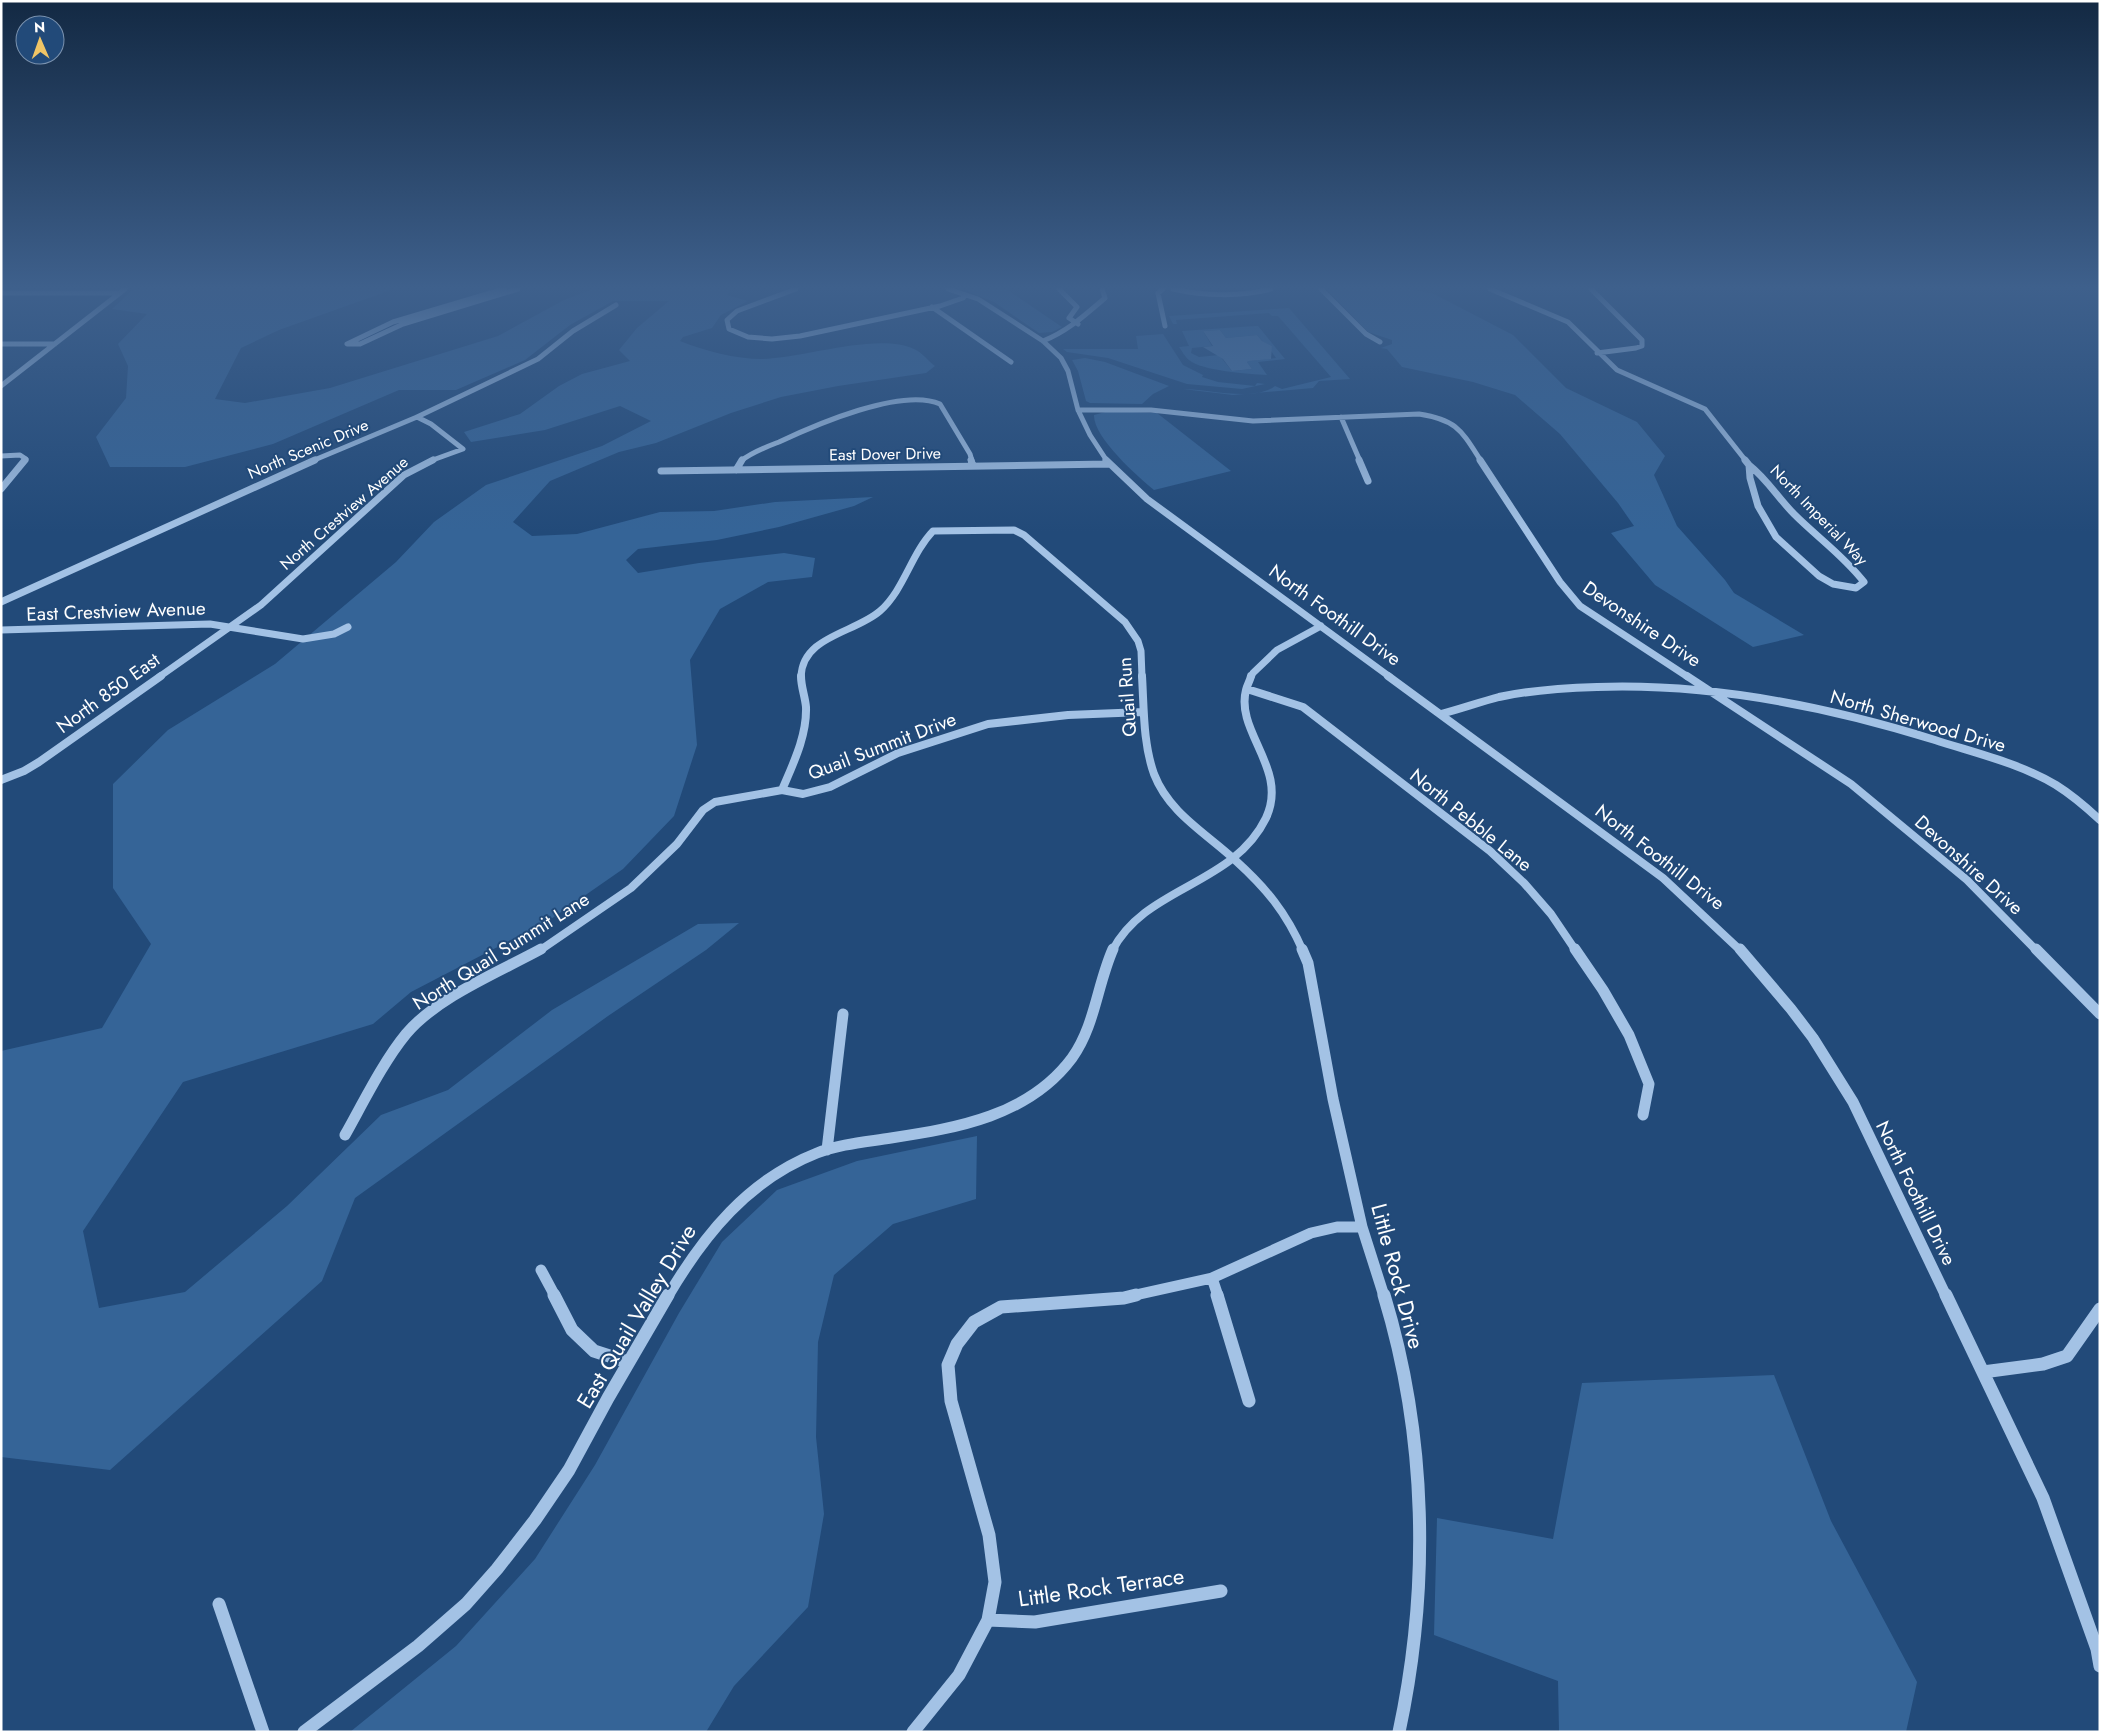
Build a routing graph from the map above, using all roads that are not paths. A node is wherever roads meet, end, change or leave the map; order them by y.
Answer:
1 (22, 370) edge
2 (515, 370) edge
3 (1067, 370) edge
4 (1618, 370) edge
5 (1, 386) edge
6 (1078, 410) junction
7 (417, 417) junction
8 (1340, 417) junction
9 (16, 454) joint
10 (1, 456) edge
11 (1109, 464) junction
12 (1749, 465) junction
13 (973, 466) junction
14 (736, 470) junction
15 (661, 471) dead end
16 (1368, 481) dead end
17 (1, 489) edge
18 (1009, 530) joint
19 (1, 602) edge
20 (231, 626) junction
21 (1321, 626) junction
22 (348, 627) dead end
23 (1, 630) edge
24 (1247, 689) junction
25 (1713, 692) junction
26 (1143, 712) junction
27 (1441, 714) junction
28 (1, 780) edge
29 (782, 790) junction
30 (2100, 820) edge
31 (1234, 858) junction
32 (843, 1014) dead end
33 (2100, 1014) edge
34 (1643, 1115) dead end
35 (345, 1135) dead end
36 (827, 1150) junction
37 (1362, 1227) junction
38 (541, 1270) dead end
39 (1212, 1278) junction
40 (2100, 1309) edge
41 (628, 1362) junction
42 (1983, 1372) junction
43 (1248, 1401) dead end
44 (1221, 1591) dead end
45 (219, 1604) dead end
46 (988, 1620) junction
47 (2100, 1666) edge
48 (263, 1732) edge
49 (304, 1732) edge
50 (913, 1732) edge
51 (1399, 1732) edge

1 - 5 street
2 - 7 street, North Scenic Drive
3 - 6 street, North Foothill Drive
4 - 12 street, North Imperial Way
6 - 8 street, Devonshire Drive
6 - 11 street, North Foothill Drive
7 - 19 street, North Scenic Drive
7 - 20 street, North Crestview Avenue
8 - 16 street
8 - 25 street, Devonshire Drive
9 - 10 street
9 - 17 street
11 - 13 street, East Dover Drive
11 - 21 street, North Foothill Drive
12 - 12 street, North Imperial Way
13 - 14 street, East Dover Drive
13 - 14 street
14 - 15 street, East Dover Drive
18 - 26 street, Quail Run
18 - 29 street
20 - 22 street
20 - 23 street, East Crestview Avenue
20 - 28 street, North 850 East
21 - 24 street, East Quail Valley Drive
21 - 27 street, North Foothill Drive
24 - 31 street, East Quail Valley Drive
24 - 34 street, North Pebble Lane
25 - 27 street, North Sherwood Drive
25 - 30 street, North Sherwood Drive
25 - 33 street, Devonshire Drive
26 - 29 street, Quail Summit Drive
26 - 31 street, Quail Run
27 - 42 street, North Foothill Drive
29 - 35 street, North Quail Summit Lane
31 - 36 street, East Quail Valley Drive
31 - 37 street, Little Rock Drive
32 - 36 street
36 - 41 street, East Quail Valley Drive
37 - 39 street
37 - 51 street, Little Rock Drive
38 - 41 street
39 - 43 street
39 - 46 street
40 - 42 street
41 - 49 street, East Quail Valley Drive
42 - 47 street, North Foothill Drive
44 - 46 street, Little Rock Terrace
45 - 48 street
46 - 50 street

